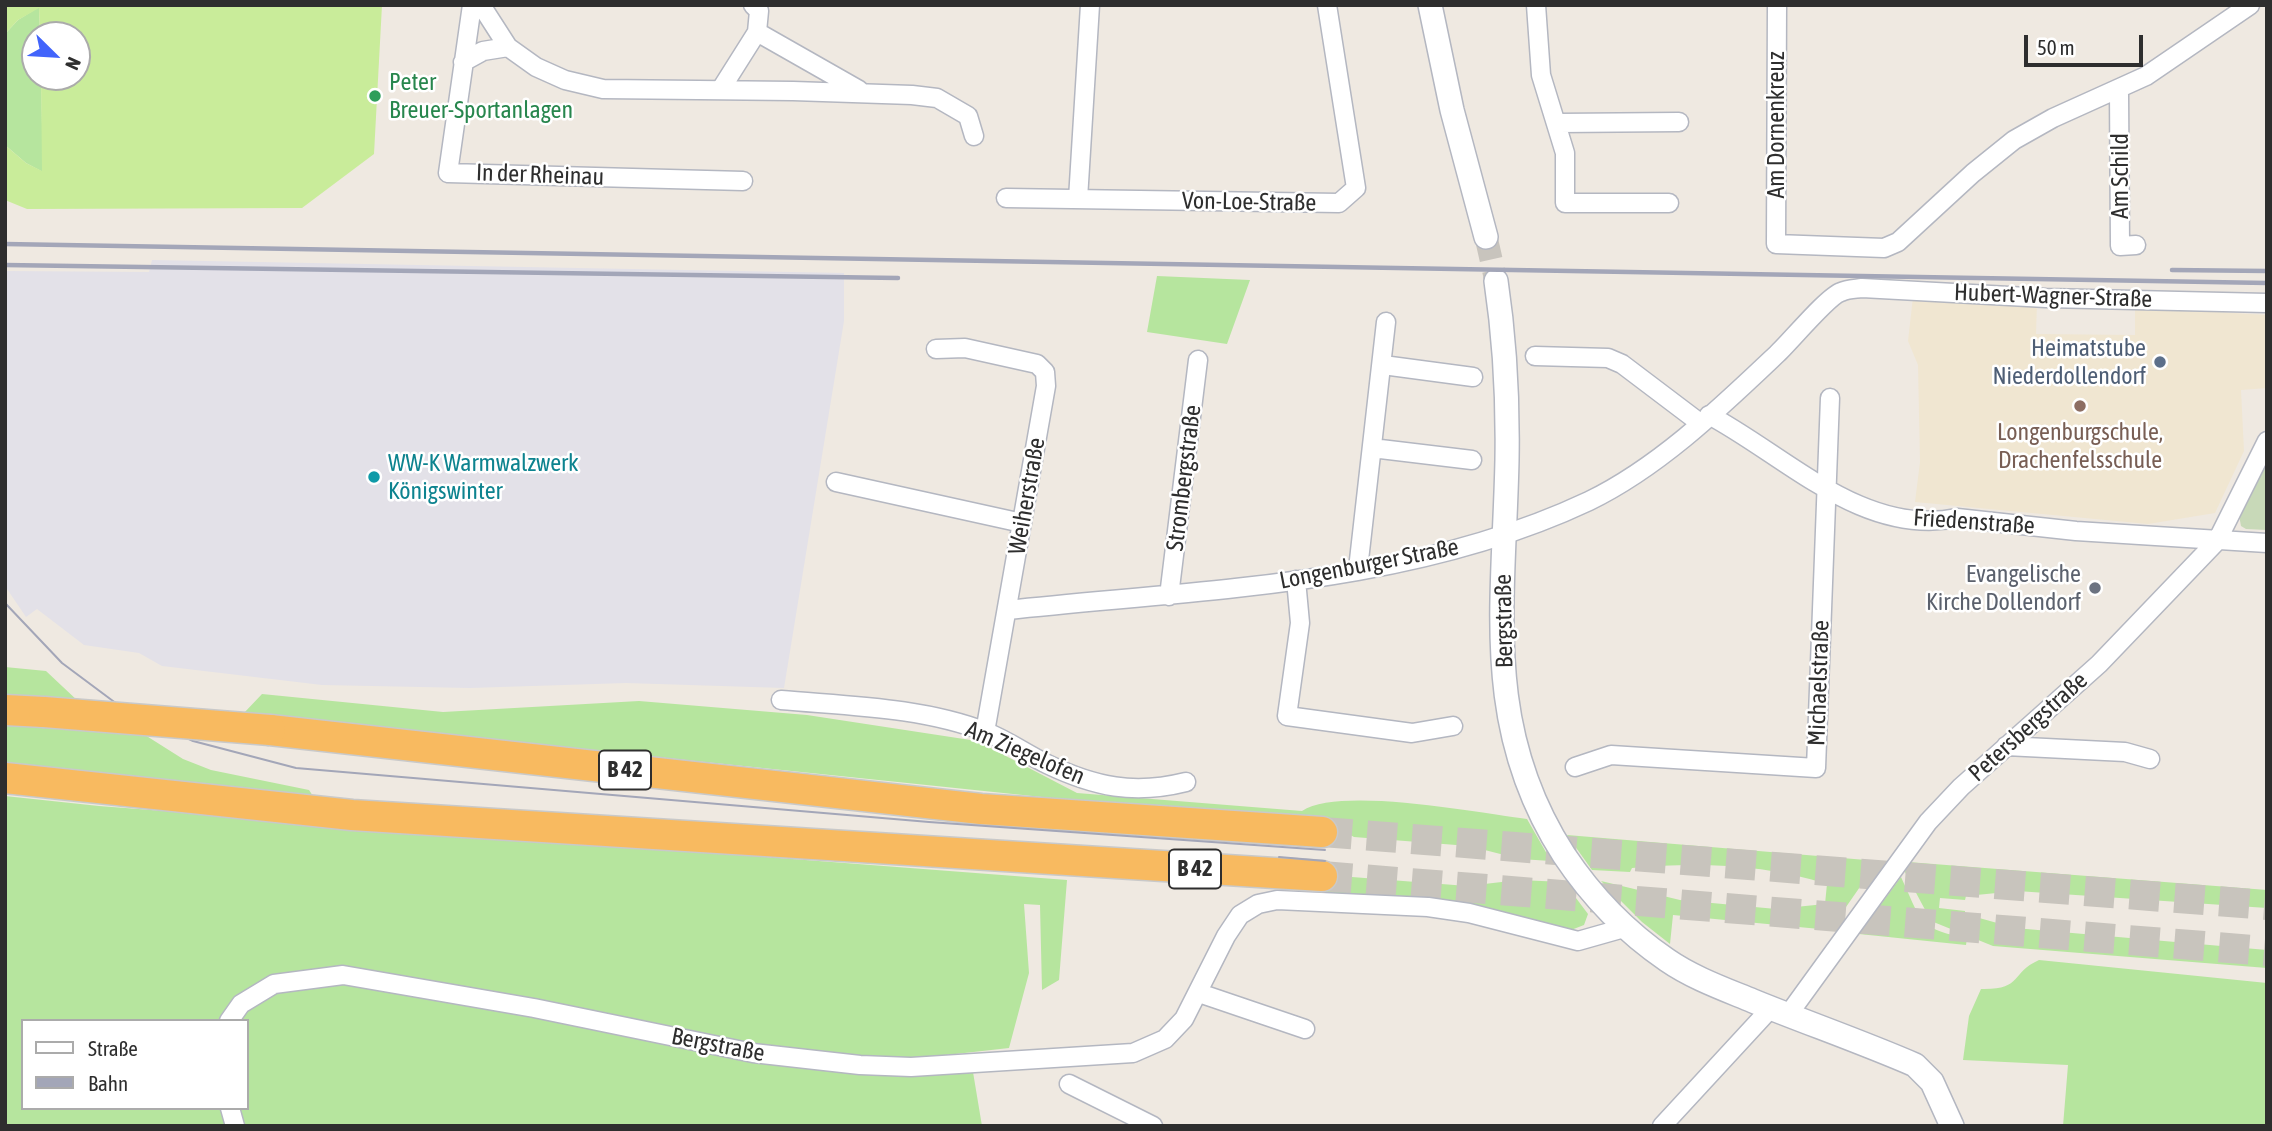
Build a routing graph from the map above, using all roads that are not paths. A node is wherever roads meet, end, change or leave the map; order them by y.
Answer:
1 (472, 5) edge
2 (481, 5) edge
3 (753, 5) edge
4 (1090, 5) edge
5 (1327, 5) edge
6 (1430, 5) edge
7 (1444, 5) edge
8 (1536, 5) edge
9 (1777, 5) edge
10 (2250, 5) edge
11 (757, 32) junction
12 (508, 47) junction
13 (463, 62) junction
14 (1445, 74) junction
15 (721, 89) junction
16 (2119, 91) junction
17 (865, 94) junction
18 (1679, 122) dead end
19 (1559, 123) junction
20 (974, 136) dead end
21 (743, 181) dead end
22 (1006, 198) dead end
23 (1078, 199) junction
24 (1670, 203) dead end
25 (1486, 237) tunnel mouth
26 (2136, 246) dead end
27 (1496, 281) tunnel mouth
28 (1839, 292) joint
29 (2267, 303) edge
30 (1386, 322) dead end
31 (936, 349) dead end
32 (1535, 356) dead end
33 (1198, 360) dead end
34 (1383, 365) junction
35 (1473, 377) dead end
36 (1830, 398) dead end
37 (1705, 419) junction
38 (2267, 441) edge
39 (1372, 448) junction
40 (1472, 460) dead end
41 (836, 482) dead end
42 (1825, 486) junction
43 (1022, 523) junction
44 (1504, 534) junction
45 (2217, 541) junction
46 (2267, 543) edge
47 (1358, 569) junction
48 (1296, 580) junction
49 (1170, 596) junction
50 (1008, 610) junction
51 (781, 700) dead end
52 (5, 710) edge
53 (1453, 726) dead end
54 (985, 732) junction
55 (2006, 747) junction
56 (2150, 759) dead end
57 (1575, 767) dead end
58 (5, 778) edge
59 (1186, 782) dead end
60 (1322, 832) tunnel mouth
61 (1322, 876) tunnel mouth
62 (1624, 928) junction
63 (1199, 993) junction
64 (1779, 1012) junction
65 (230, 1019) edge
66 (1305, 1029) dead end
67 (1069, 1084) dead end
68 (1153, 1126) edge
69 (1662, 1126) edge
70 (1952, 1126) edge

1 - 13 street, In der Rheinau
2 - 12 street
3 - 11 street
4 - 23 street
5 - 23 street, Von-Loe-Straße
6 - 14 street
7 - 14 street
8 - 19 street
9 - 16 street, Am Dornenkreuz
10 - 16 street
11 - 15 street
11 - 17 street
12 - 13 street
12 - 15 street
13 - 21 street, In der Rheinau
14 - 25 street
15 - 17 street
16 - 26 street, Am Schild
17 - 20 street
18 - 19 street
19 - 24 street
22 - 23 street, Von-Loe-Straße
27 - 44 street, Bergstraße
28 - 29 street, Hubert-Wagner-Straße
28 - 37 street, Longenburger Straße
30 - 34 street
31 - 43 street, Weiherstraße
32 - 37 street
33 - 49 street, Strombergstraße
34 - 35 street
34 - 39 street
36 - 42 street, Michaelstraße
37 - 42 street, Friedenstraße
37 - 44 street, Longenburger Straße
38 - 45 street, Petersbergstraße
39 - 40 street
39 - 47 street
41 - 43 street
42 - 45 street, Friedenstraße
42 - 57 street, Michaelstraße
43 - 50 street, Weiherstraße
44 - 47 street, Longenburger Straße
44 - 62 street, Bergstraße
45 - 46 street, Friedenstraße
45 - 55 street, Petersbergstraße
47 - 48 street, Longenburger Straße
48 - 49 street, Longenburger Straße
48 - 53 street
49 - 50 street, Longenburger Straße
50 - 54 street, Weiherstraße
51 - 54 street, Am Ziegelofen
52 - 60 highway, B 42, bridge
54 - 59 street, Am Ziegelofen
55 - 56 street
55 - 64 street, Petersbergstraße
58 - 61 highway, B 42
62 - 63 street, Bergstraße
62 - 64 street, Bergstraße
63 - 65 street, Bergstraße
63 - 66 street
64 - 69 street, Petersbergstraße
64 - 70 street, Bergstraße
67 - 68 street

